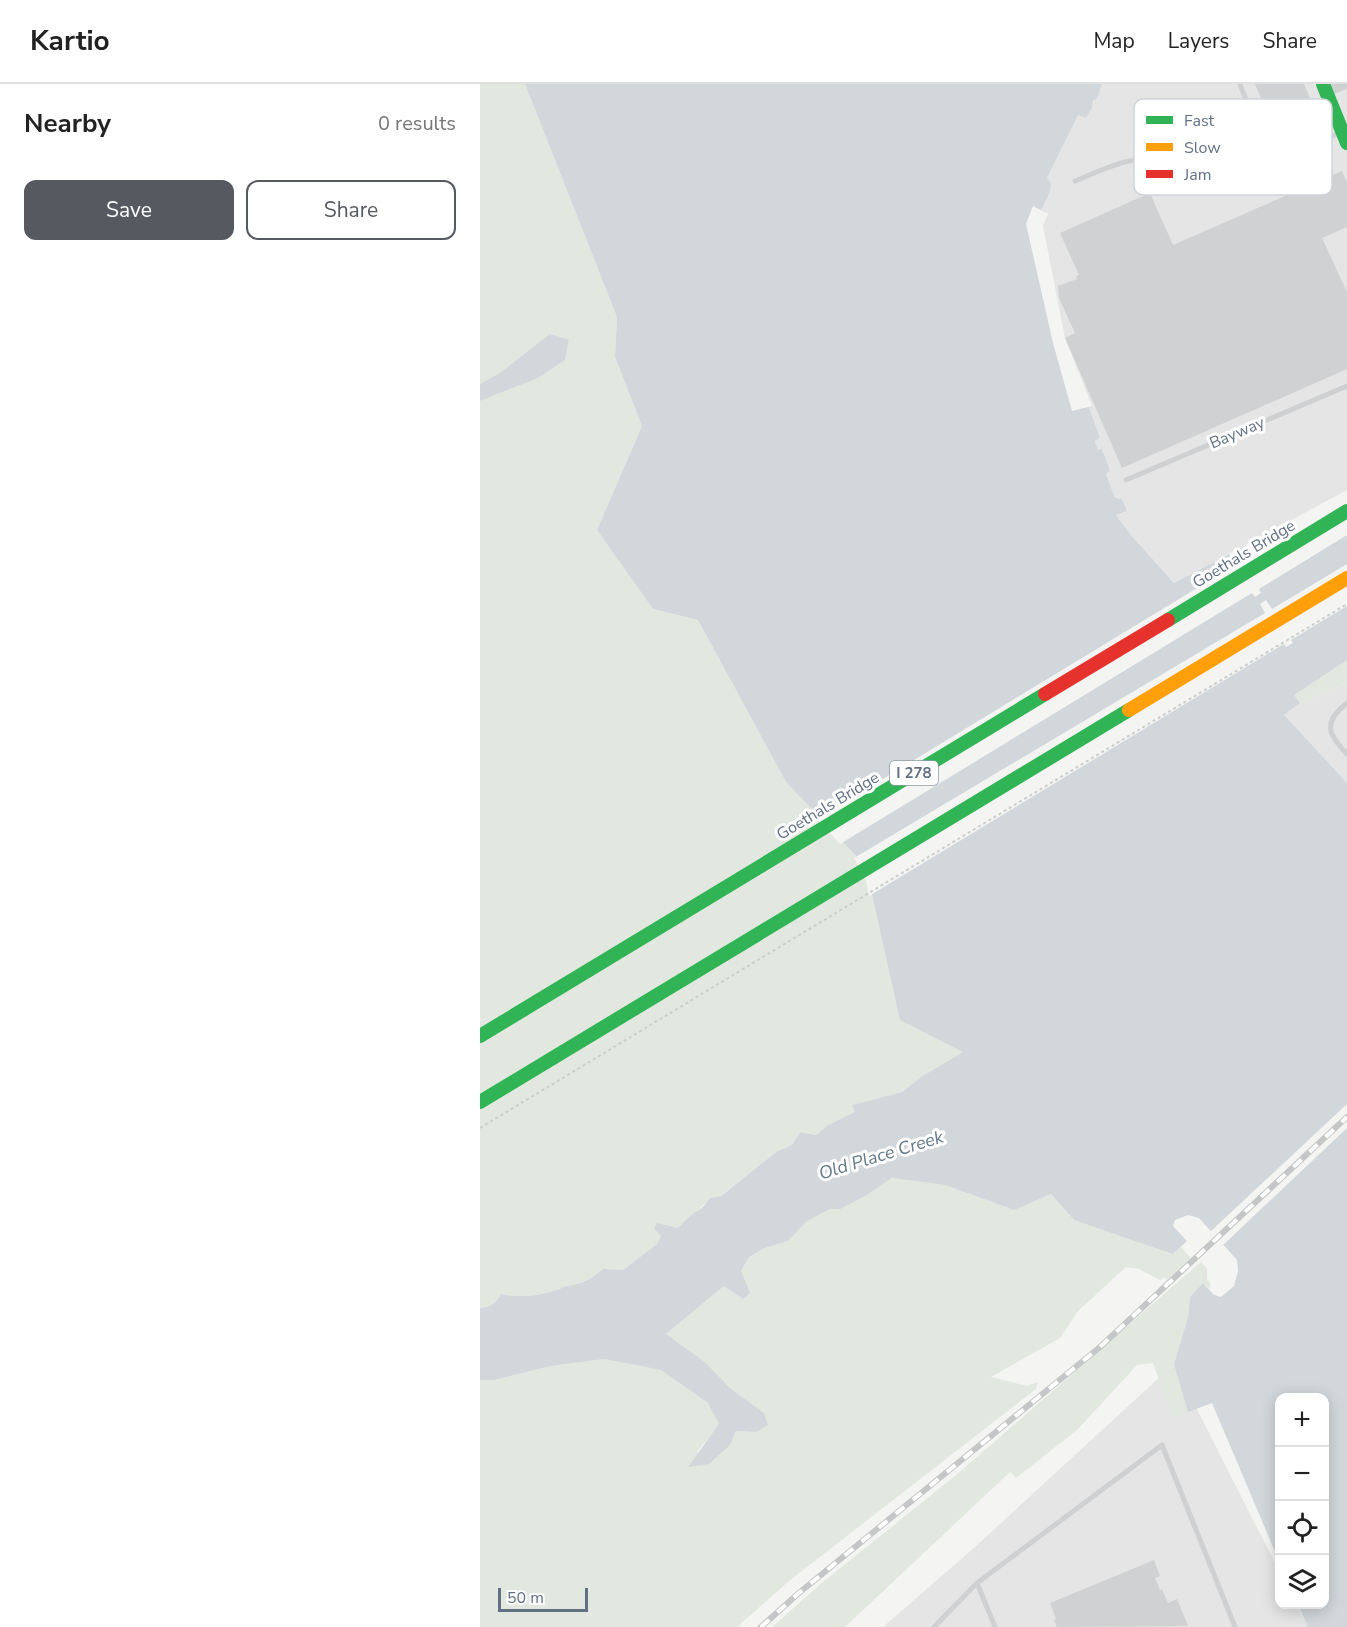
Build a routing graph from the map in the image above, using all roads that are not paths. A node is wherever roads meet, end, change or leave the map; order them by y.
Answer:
1 (1240, 84) edge
2 (1345, 84) edge
3 (1325, 88) edge
4 (1246, 99) edge
5 (1332, 105) edge
6 (1345, 137) edge
7 (1134, 160) edge
8 (1076, 181) dead end
9 (1347, 386) edge
10 (1126, 480) dead end
11 (1347, 511) edge
12 (1347, 578) edge
13 (1347, 703) edge
14 (1347, 754) edge
15 (480, 1036) edge
16 (480, 1102) edge
17 (977, 1583) junction
18 (934, 1627) edge
19 (995, 1627) edge
20 (1235, 1627) edge

1 - 4 lane
2 - 3 street
5 - 6 main road
7 - 8 lane
9 - 10 lane, Bayway
11 - 15 main road, Goethals Bridge / I 278
12 - 16 main road
13 - 14 lane
17 - 18 lane
17 - 19 lane
17 - 20 lane

